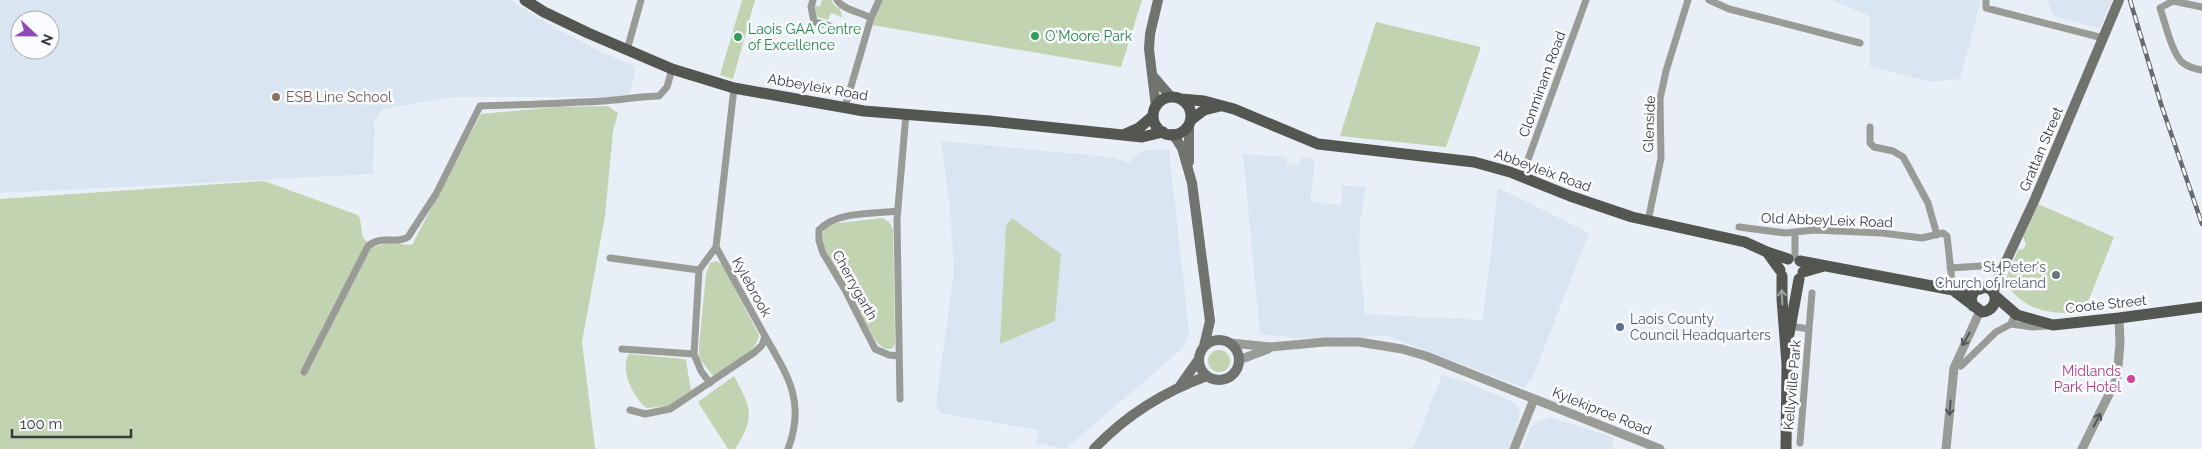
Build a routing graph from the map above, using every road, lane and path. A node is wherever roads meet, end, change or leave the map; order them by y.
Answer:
1 (525, 0) edge
2 (641, 0) edge
3 (813, 0) edge
4 (837, 0) edge
5 (879, 0) edge
6 (1158, 0) edge
7 (1586, 0) edge
8 (1688, 0) edge
9 (1709, 0) edge
10 (2119, 0) edge
11 (1986, 4) edge
12 (2202, 7) edge
13 (872, 18) junction
14 (830, 26) dead end
15 (2103, 38) junction
16 (1860, 43) dead end
17 (627, 50) junction
18 (672, 69) junction
19 (2202, 70) edge
20 (1154, 76) junction
21 (734, 88) junction
22 (1176, 98) junction
23 (1220, 106) junction
24 (845, 108) junction
25 (1154, 112) junction
26 (906, 114) junction
27 (1190, 122) junction
28 (1870, 127) dead end
29 (1168, 133) junction
30 (1124, 135) junction
31 (1189, 168) junction
32 (1522, 176) junction
33 (898, 211) junction
34 (1648, 221) junction
35 (1739, 227) dead end
36 (1794, 232) junction
37 (1937, 235) junction
38 (716, 247) junction
39 (1767, 252) junction
40 (610, 258) dead end
41 (1797, 266) junction
42 (1950, 268) junction
43 (699, 270) junction
44 (2003, 271) junction
45 (1781, 273) junction
46 (1980, 288) junction
47 (1953, 290) junction
48 (1812, 293) dead end
49 (1995, 294) junction
50 (2202, 307) edge
51 (1981, 309) junction
52 (2119, 318) junction
53 (2013, 319) junction
54 (1210, 321) junction
55 (1790, 326) junction
56 (1809, 329) junction
57 (765, 336) junction
58 (1226, 341) junction
59 (1204, 346) junction
60 (1270, 348) junction
61 (622, 349) dead end
62 (1786, 353) junction
63 (694, 354) junction
64 (899, 356) junction
65 (1198, 359) junction
66 (1239, 360) junction
67 (1957, 367) junction
68 (304, 372) dead end
69 (1207, 376) junction
70 (710, 383) junction
71 (1180, 386) junction
72 (900, 399) dead end
73 (1534, 399) junction
74 (630, 410) dead end
75 (1785, 432) junction
76 (1800, 443) dead end
77 (788, 449) edge
78 (1094, 449) edge
79 (1514, 449) edge
80 (1660, 449) edge
81 (1780, 449) edge
82 (1786, 449) edge
83 (1946, 449) edge
84 (2082, 449) edge

1 - 17 main road, Abbeyleix Road
2 - 17 street
3 - 14 street
4 - 13 street
5 - 13 street
6 - 20 main road
7 - 32 street, Clonminam Road
8 - 34 street, Glenside
9 - 16 street
10 - 15 main road, Grattan Street
11 - 15 street
12 - 19 street
13 - 24 street
15 - 44 main road, Grattan Street
17 - 18 main road, Abbeyleix Road
18 - 21 main road, Abbeyleix Road
18 - 68 street
20 - 22 main road
20 - 25 main road
21 - 24 main road, Abbeyleix Road
21 - 38 street, Kylebrook
22 - 23 main road, Abbeyleix Road
22 - 25 main road
22 - 27 main road
23 - 27 main road
23 - 32 main road, Abbeyleix Road
24 - 26 main road, Abbeyleix Road
25 - 29 main road
25 - 30 main road
26 - 30 main road, Abbeyleix Road
26 - 33 street, Cherrygarth
27 - 29 main road
27 - 31 main road
28 - 37 street
29 - 30 main road, Abbeyleix Road
29 - 31 main road
31 - 54 main road
32 - 34 main road, Abbeyleix Road
33 - 64 street, Cherrygarth
33 - 64 street, Cherrygarth
34 - 39 main road, Abbeyleix Road
35 - 36 street, Old AbbeyLeix Road
36 - 37 street, Old AbbeyLeix Road
36 - 41 street
37 - 42 street
38 - 43 street
38 - 57 street, Kylebrook
39 - 41 main road, Abbeyleix Road
39 - 45 main road
40 - 43 street
41 - 45 main road
41 - 45 main road
41 - 47 main road
41 - 55 main road
42 - 44 street
42 - 47 street
43 - 63 street
44 - 46 main road, Grattan Street
44 - 49 main road, Grattan Street
62 -> 45 main road
46 - 47 main road
46 - 49 main road
46 - 51 main road
47 - 51 main road
48 - 56 street, Kellyville Park
49 - 51 main road
49 - 53 main road, Coote Street
50 - 52 main road, Coote Street
51 - 53 main road, Coote Street
51 -> 67 street
52 - 53 main road, Coote Street
84 -> 52 street
53 - 67 street
54 - 58 main road
54 - 59 main road
55 - 56 street, Kellyville Park
55 - 62 main road
56 - 76 street, Kellyville Park
57 - 70 street, Kylebrook
57 - 77 street
58 - 59 main road
58 - 60 street
58 - 66 main road
59 - 65 main road
60 - 66 street
60 - 73 street, Kylekiproe Road
61 - 63 street
62 - 75 main road
63 - 70 street
64 - 72 street, Cherrygarth
65 - 69 main road
65 - 71 main road
66 - 69 main road
67 -> 83 street
69 - 71 main road
70 - 74 street, Kylebrook
71 - 78 main road
73 - 79 street, Kylekiproe Road
73 - 80 street, Kylekiproe Road
75 - 81 main road
75 - 82 main road

